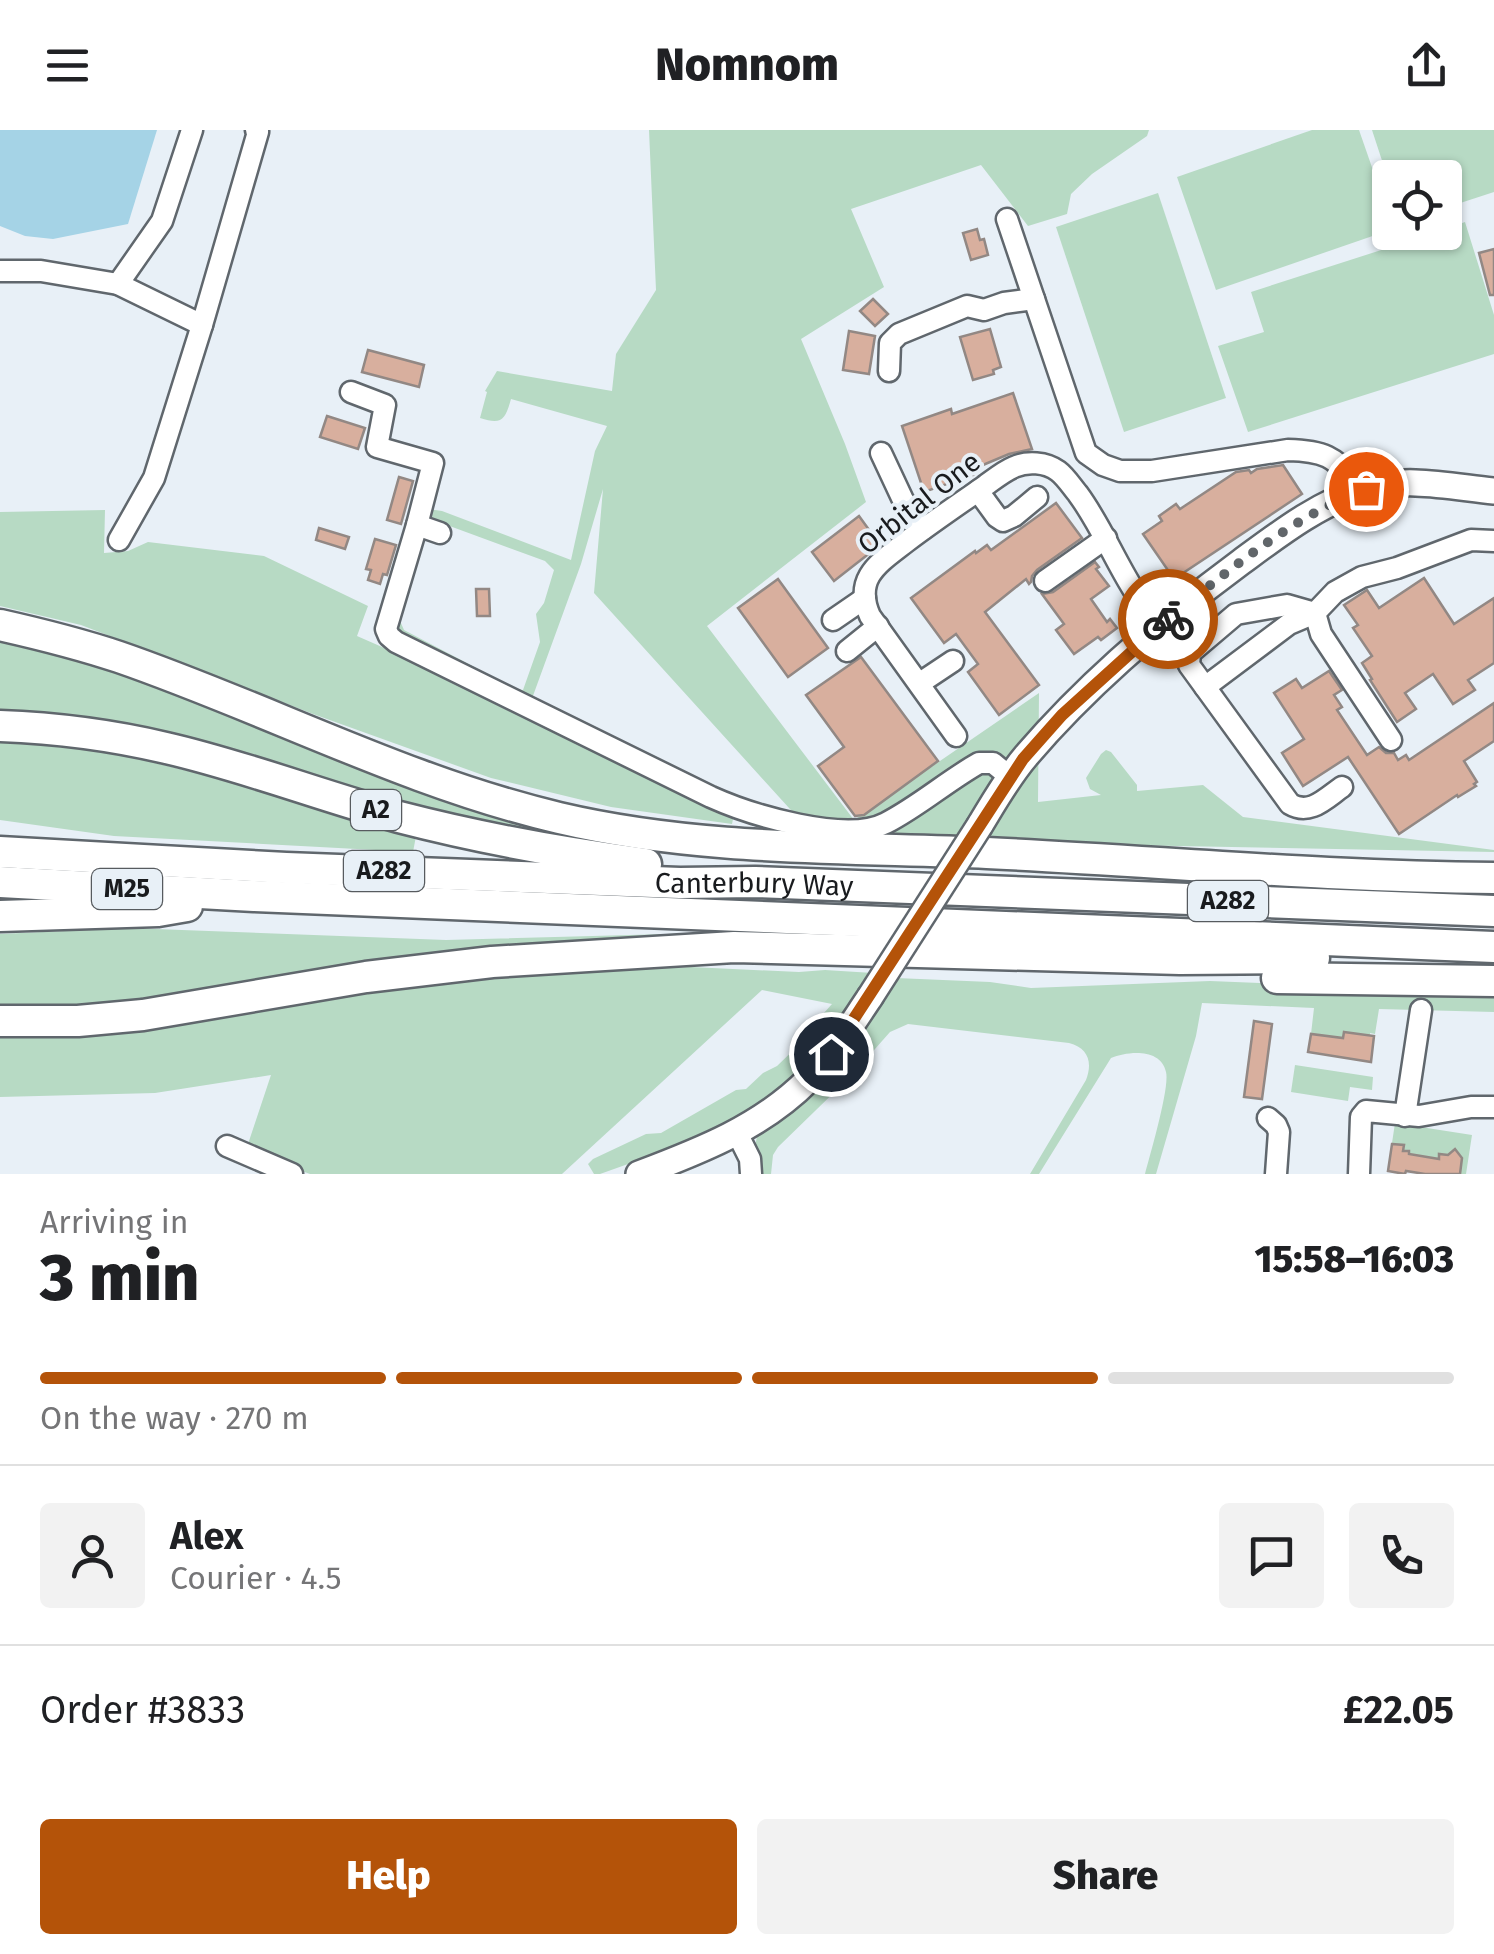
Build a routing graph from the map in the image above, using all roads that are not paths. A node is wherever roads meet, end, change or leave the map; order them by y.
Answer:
1 (192, 130) edge
2 (256, 130) edge
3 (1007, 219) dead end
4 (0, 271) edge
5 (118, 284) junction
6 (1034, 299) junction
7 (202, 324) junction
8 (889, 371) dead end
9 (352, 392) dead end
10 (881, 454) dead end
11 (1366, 489) junction
12 (978, 491) junction
13 (1494, 491) edge
14 (1036, 497) dead end
15 (417, 525) junction
16 (923, 529) junction
17 (440, 533) dead end
18 (1106, 538) junction
19 (118, 540) dead end
20 (1494, 540) edge
21 (1045, 581) dead end
22 (865, 598) junction
23 (1315, 613) junction
24 (832, 620) dead end
25 (1160, 624) junction
26 (0, 625) edge
27 (878, 626) junction
28 (847, 651) dead end
29 (953, 661) dead end
30 (920, 684) junction
31 (1205, 687) junction
32 (0, 726) edge
33 (956, 736) dead end
34 (1392, 740) dead end
35 (1010, 778) junction
36 (1342, 787) dead end
37 (5, 852) edge
38 (1494, 878) edge
39 (0, 882) edge
40 (755, 882) junction
41 (254, 896) junction
42 (1494, 911) edge
43 (0, 916) edge
44 (1451, 945) junction
45 (1494, 946) edge
46 (644, 954) junction
47 (1494, 981) edge
48 (1421, 1010) dead end
49 (0, 1022) edge
50 (1494, 1106) edge
51 (1405, 1116) junction
52 (1268, 1118) dead end
53 (737, 1133) junction
54 (227, 1146) dead end
55 (292, 1174) edge
56 (639, 1174) edge
57 (751, 1174) edge
58 (1276, 1174) edge
59 (1359, 1174) edge

1 - 5 street
2 - 7 street
3 - 6 street
4 - 5 street
5 - 7 street
6 - 8 street
6 - 11 street
7 - 19 street
9 - 15 street
10 - 16 street
11 - 13 main road
11 - 25 main road
12 - 14 street
12 - 16 street, Orbital One
12 - 18 street, Orbital One
15 - 17 street
15 - 35 street
16 - 22 street, Orbital One
18 - 21 street
18 - 25 street, Orbital One
20 - 23 street
22 - 24 street
22 - 27 street, Orbital One
23 - 31 street
23 - 31 street
23 - 34 street
25 - 35 main road
26 - 38 highway
27 - 28 street
27 - 30 street, Orbital One
29 - 30 street
30 - 33 street, Orbital One
31 - 36 street
32 - 40 highway, A2
35 - 53 main road, bridge
37 - 40 highway, Canterbury Way / A282
39 - 41 highway, M25
40 - 42 highway, Canterbury Way / A282
41 - 43 highway
41 - 44 highway, Canterbury Way / A282
44 - 45 highway, Canterbury Way / A282
44 - 46 highway
46 - 47 highway
46 - 49 highway
48 - 51 street
50 - 51 street
51 - 59 street
52 - 58 street
53 - 56 main road
53 - 57 street
54 - 55 street

